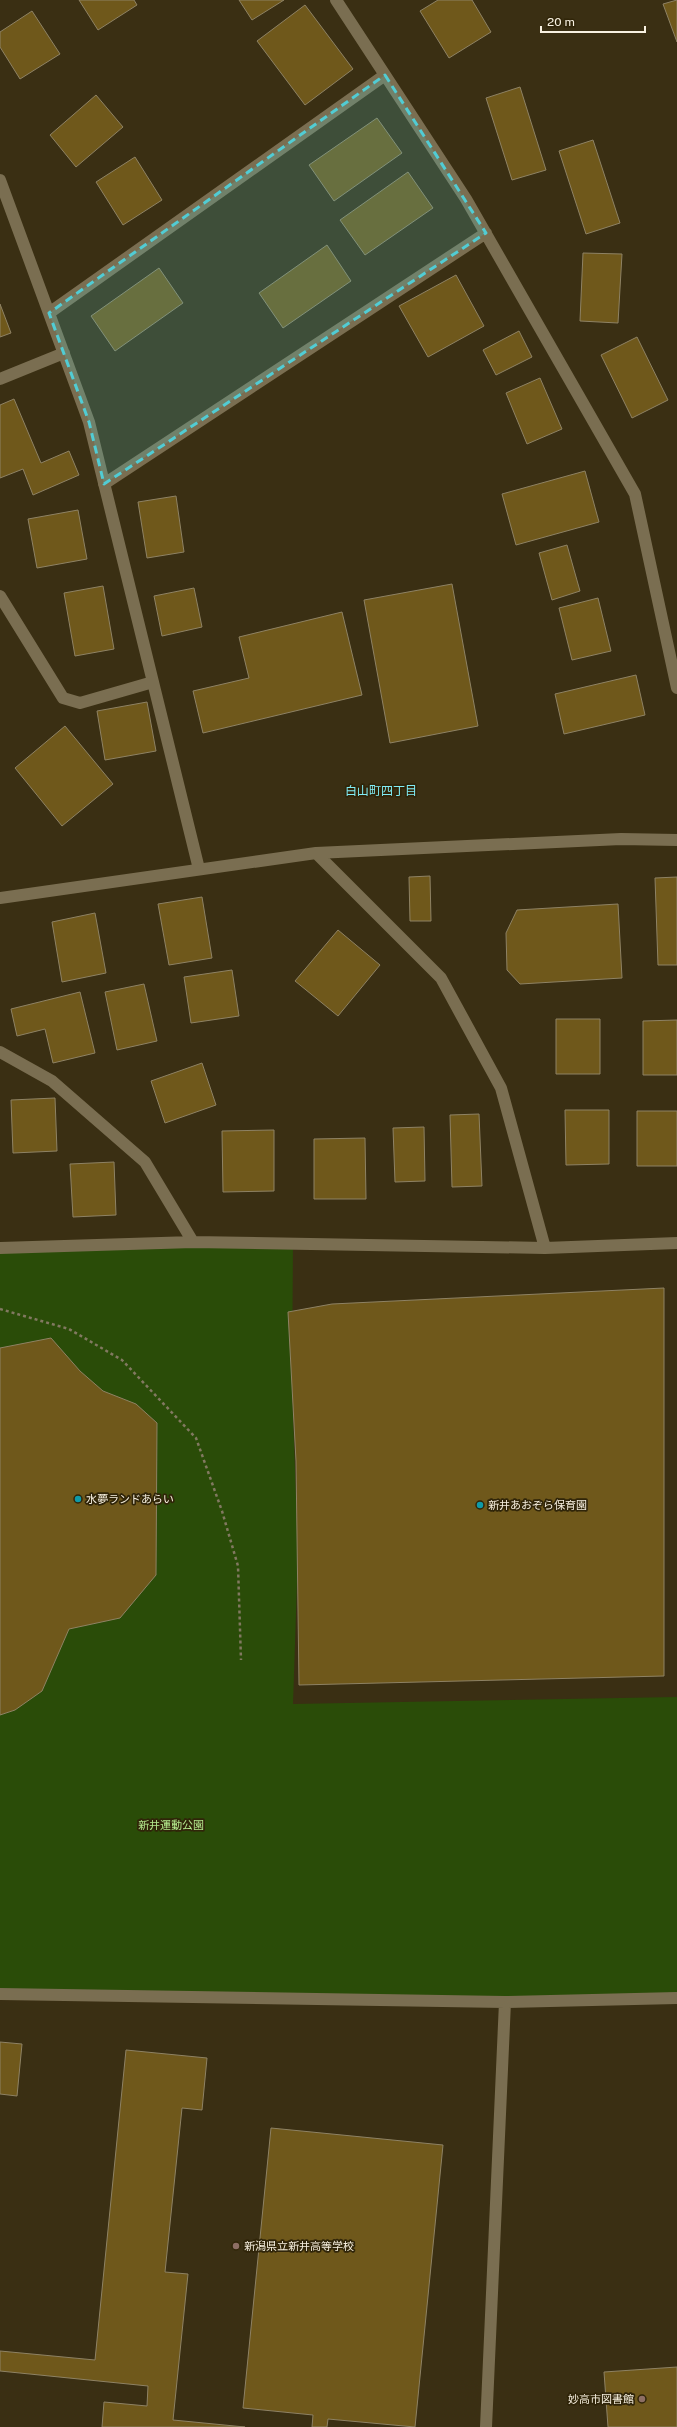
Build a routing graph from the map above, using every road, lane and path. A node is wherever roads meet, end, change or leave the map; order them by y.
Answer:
1 (336, 0) edge
2 (385, 75) junction
3 (0, 180) edge
4 (2, 192) edge
5 (486, 233) junction
6 (49, 313) junction
7 (64, 352) junction
8 (0, 379) edge
9 (104, 484) junction
10 (0, 596) edge
11 (153, 682) junction
12 (677, 688) edge
13 (677, 840) edge
14 (316, 853) junction
15 (199, 869) junction
16 (0, 898) edge
17 (0, 1052) edge
18 (193, 1242) junction
19 (677, 1243) edge
20 (0, 1248) edge
21 (545, 1248) junction
22 (0, 1309) edge
23 (241, 1660) dead end
24 (0, 1994) edge
25 (677, 1998) edge
26 (505, 2002) junction
27 (486, 2427) edge

1 - 2 street
2 - 5 street
2 - 6 street
3 - 4 street
4 - 6 street
5 - 9 street
5 - 12 street
6 - 7 street
7 - 8 street
7 - 9 street
9 - 11 street
10 - 11 street
11 - 15 street
13 - 14 street
14 - 15 street
14 - 21 street
15 - 16 street
17 - 18 street
18 - 20 street
18 - 21 street
19 - 21 street
22 - 23 path
24 - 26 street
25 - 26 street
26 - 27 street

